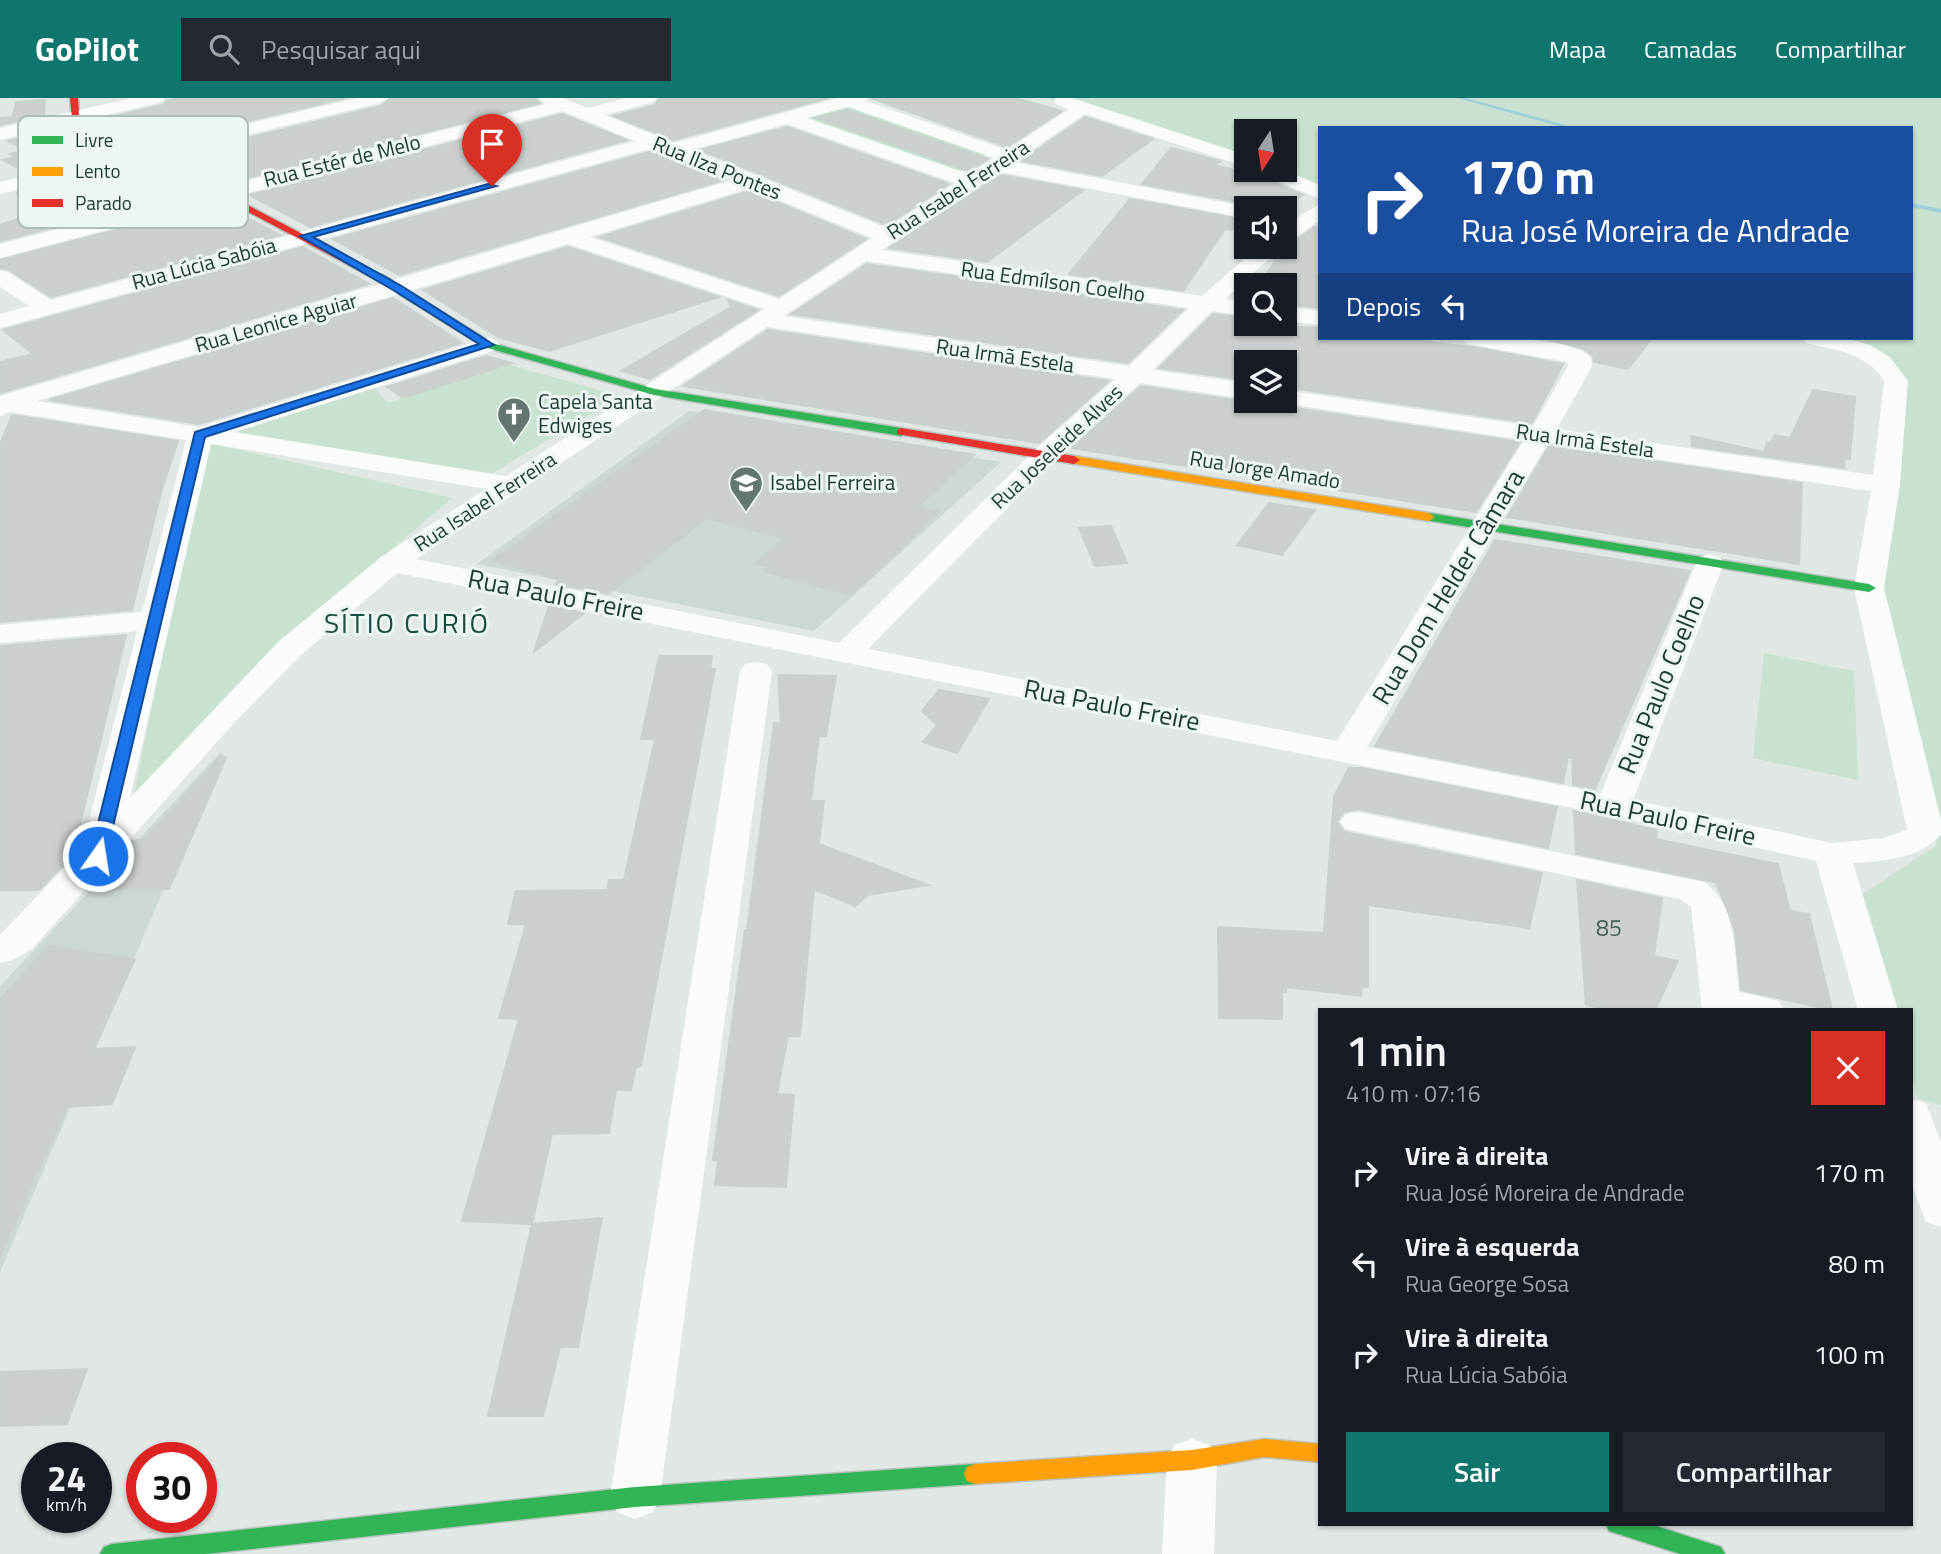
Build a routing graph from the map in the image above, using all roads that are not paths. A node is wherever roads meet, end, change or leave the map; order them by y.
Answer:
1 (156, 98) edge
2 (380, 98) edge
3 (648, 98) edge
4 (1055, 98) edge
5 (854, 99) edge
6 (555, 101) edge
7 (74, 107) edge
8 (1084, 107) junction
9 (12, 113) dead end
10 (586, 114) junction
11 (49, 116) edge
12 (789, 118) junction
13 (18, 127) edge
14 (248, 129) edge
15 (0, 134) edge
16 (661, 146) junction
17 (1234, 157) edge
18 (1002, 161) junction
19 (751, 181) junction
20 (971, 182) junction
21 (1295, 182) edge
22 (18, 184) edge
23 (248, 185) edge
24 (0, 188) edge
25 (1318, 192) edge
26 (248, 208) edge
27 (1234, 209) edge
28 (1318, 211) edge
29 (1297, 222) edge
30 (608, 224) junction
31 (86, 228) edge
32 (305, 236) junction
33 (887, 236) junction
34 (568, 237) junction
35 (0, 251) edge
36 (861, 254) junction
37 (1258, 259) edge
38 (0, 277) edge
39 (397, 288) junction
40 (1206, 304) junction
41 (47, 307) junction
42 (1234, 308) edge
43 (777, 310) junction
44 (1297, 315) edge
45 (1318, 318) edge
46 (0, 321) edge
47 (1508, 340) edge
48 (1821, 340) edge
49 (488, 345) junction
50 (1134, 375) junction
51 (1234, 389) edge
52 (654, 393) junction
53 (1297, 399) edge
54 (1, 405) edge
55 (1541, 434) junction
56 (200, 435) junction
57 (1045, 455) junction
58 (511, 485) junction
59 (1885, 485) junction
60 (1484, 527) junction
61 (391, 563) junction
62 (1710, 563) junction
63 (1869, 588) junction
64 (154, 620) junction
65 (0, 634) edge
66 (846, 652) junction
67 (756, 671) dead end
68 (1347, 752) junction
69 (1613, 806) junction
70 (1357, 822) dead end
71 (1832, 853) junction
72 (98, 856) junction
73 (0, 951) edge
74 (1721, 1006) edge
75 (1743, 1008) edge
76 (1877, 1008) edge
77 (1913, 1120) edge
78 (1941, 1210) edge
79 (1318, 1453) edge
80 (1192, 1460) junction
81 (635, 1496) junction
82 (1623, 1526) edge
83 (286, 1544) edge
84 (112, 1554) edge
85 (1188, 1554) edge
86 (1713, 1554) edge

1 - 7 street
2 - 14 street
3 - 10 street
4 - 8 street
5 - 12 street, Rua Lúcia Sabóia
5 - 18 street
6 - 10 street, Rua Ilza Pontes
6 - 23 street, Rua Estér de Melo
7 - 9 street
7 - 11 street
8 - 17 street
8 - 18 street, Rua Isabel Ferreira
10 - 16 street, Rua Ilza Pontes
12 - 16 street, Rua Lúcia Sabóia
12 - 20 street
13 - 15 street
16 - 19 street, Rua Ilza Pontes
16 - 32 street, Rua Lúcia Sabóia
18 - 20 street, Rua Isabel Ferreira
18 - 27 street
19 - 30 street, Rua Leonice Aguiar
19 - 33 street, Rua Ilza Pontes
20 - 33 street, Rua Isabel Ferreira
21 - 25 street
22 - 24 street
26 - 32 street, Rua Jorge Amado
28 - 29 street
30 - 34 street, Rua Leonice Aguiar
30 - 43 street
31 - 35 street, Rua Estér de Melo
32 - 39 street, Rua Jorge Amado
32 - 41 street, Rua Lúcia Sabóia
33 - 36 street, Rua Isabel Ferreira
34 - 39 street, Rua Leonice Aguiar
34 - 43 street
36 - 40 street, Rua Edmílson Coelho
36 - 43 street, Rua Isabel Ferreira
37 - 40 street, Rua Joseleide Alves
38 - 41 street
39 - 49 street, Rua Jorge Amado
39 - 54 street, Rua Leonice Aguiar
40 - 42 street, Rua Edmílson Coelho
40 - 50 street, Rua Joseleide Alves
41 - 46 street, Rua Lúcia Sabóia
43 - 50 street, Rua Irmã Estela
43 - 52 street, Rua Isabel Ferreira
44 - 45 street
47 - 55 street, Rua Dom Helder Câmara
48 - 59 street
49 - 52 street, Rua Jorge Amado
49 - 56 street
50 - 51 street, Rua Irmã Estela
50 - 57 street, Rua Joseleide Alves
52 - 57 street, Rua Jorge Amado
52 - 58 street, Rua Isabel Ferreira
53 - 55 street, Rua Irmã Estela
54 - 56 street
55 - 59 street, Rua Irmã Estela
55 - 60 street, Rua Dom Helder Câmara
56 - 58 street
56 - 64 street
57 - 60 street, Rua Jorge Amado
57 - 66 street, Rua Joseleide Alves
58 - 61 street, Rua Isabel Ferreira
59 - 63 street
60 - 62 street, Rua Jorge Amado
60 - 68 street, Rua Dom Helder Câmara
61 - 66 street, Rua Paulo Freire
61 - 72 street, Rua Isabel Ferreira
62 - 63 street, Rua Jorge Amado
62 - 69 street, Rua Paulo Coelho
63 - 71 street, Rua Paulo Freire
64 - 65 street
64 - 72 street
66 - 68 street, Rua Paulo Freire
67 - 81 street
68 - 69 street, Rua Paulo Freire
69 - 71 street, Rua Paulo Freire
70 - 74 street
71 - 76 street
72 - 73 street, Rua Isabel Ferreira
74 - 75 street
77 - 78 street
79 - 80 street
80 - 81 street
80 - 85 street
81 - 83 street
82 - 86 street
83 - 84 street

